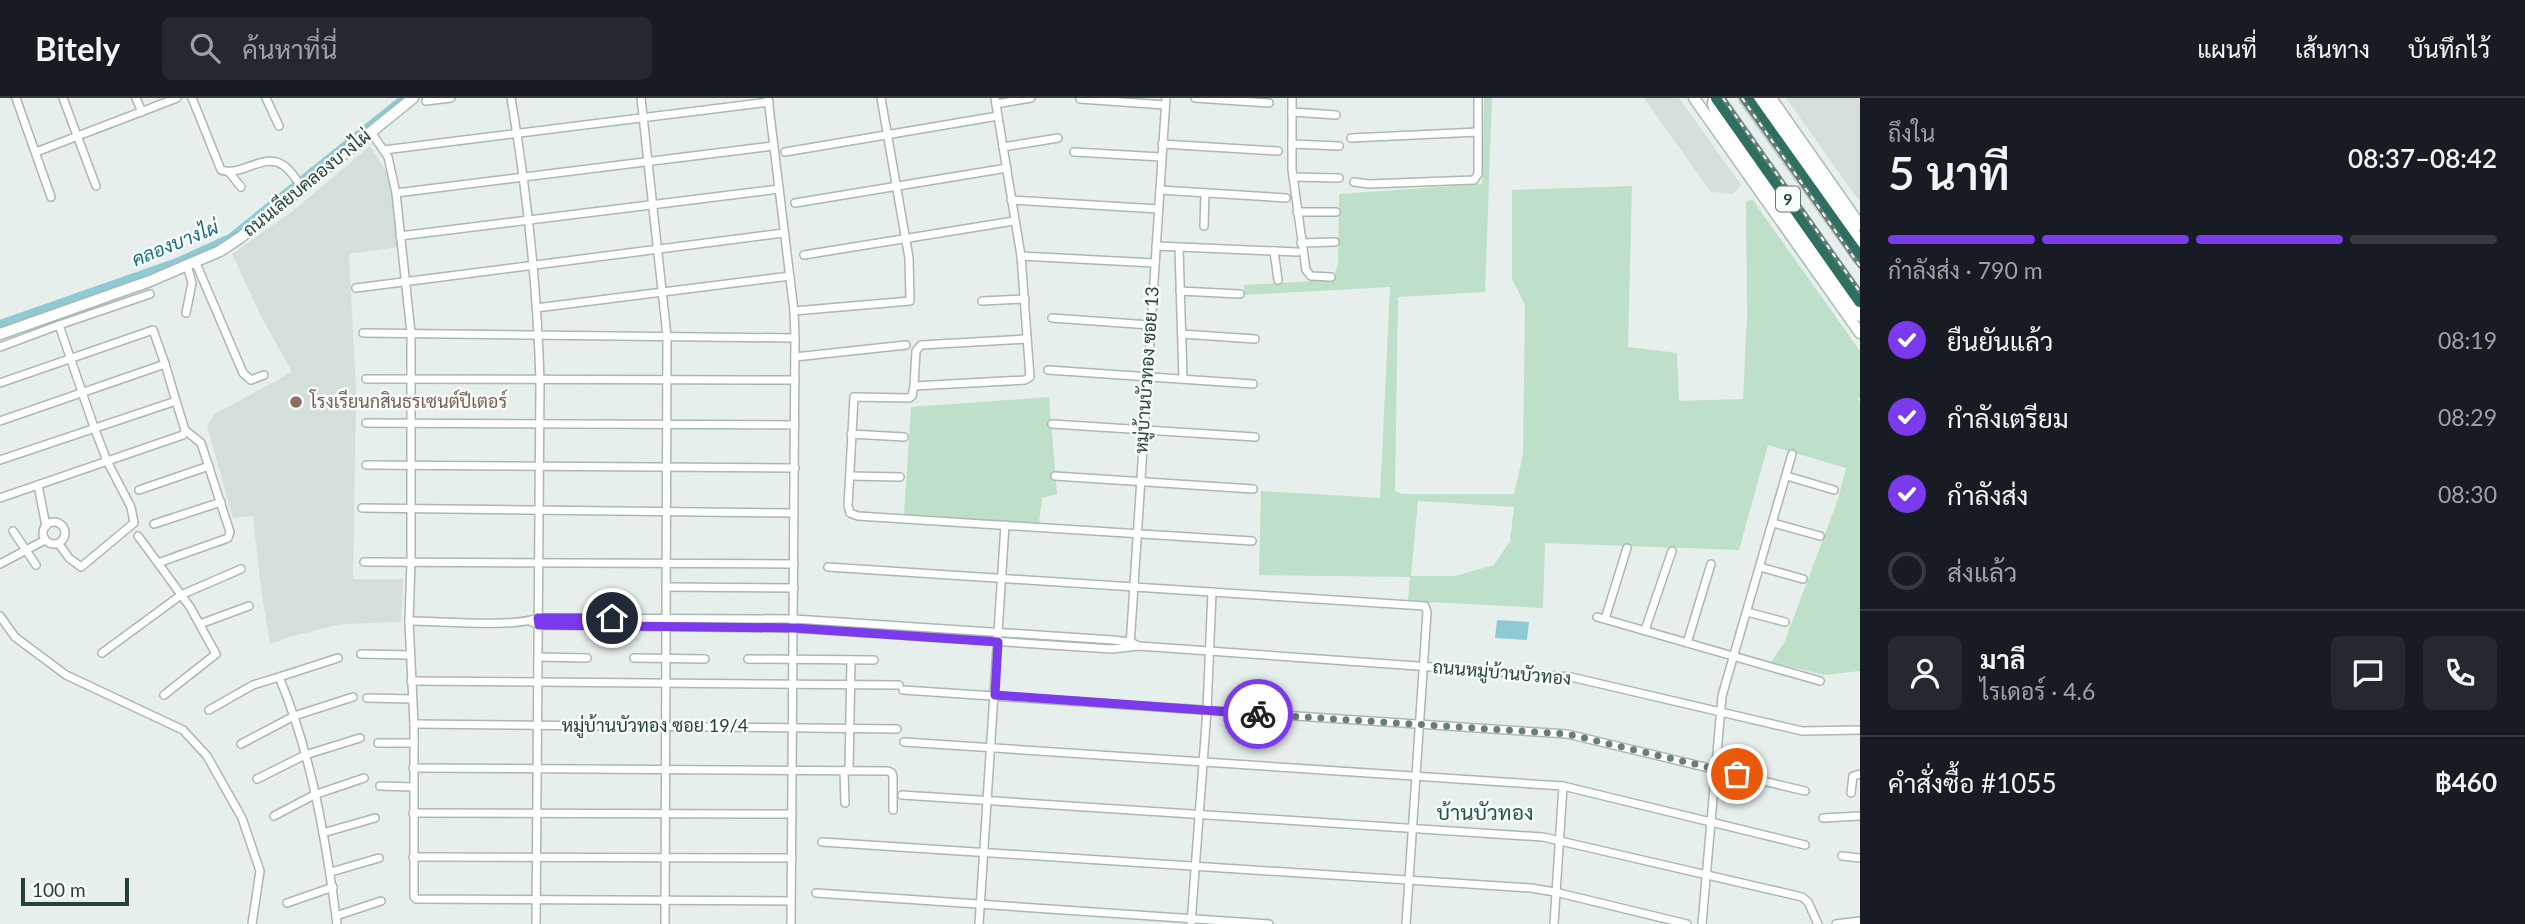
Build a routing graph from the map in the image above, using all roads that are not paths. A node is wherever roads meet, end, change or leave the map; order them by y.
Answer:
1 (16, 98) edge
2 (63, 98) edge
3 (136, 98) edge
4 (177, 98) edge
5 (192, 98) edge
6 (266, 98) edge
7 (413, 98) edge
8 (452, 98) edge
9 (511, 98) edge
10 (641, 98) edge
11 (881, 98) edge
12 (1031, 98) edge
13 (1195, 98) edge
14 (1292, 98) edge
15 (1478, 98) edge
16 (1694, 98) edge
17 (1715, 98) edge
18 (1746, 98) edge
19 (1760, 98) edge
20 (1771, 98) edge
21 (1080, 99) edge
22 (768, 100) edge
23 (426, 101) dead end
24 (996, 101) edge
25 (1166, 101) edge
26 (1269, 103) dead end
27 (1292, 111) junction
28 (142, 112) junction
29 (1336, 115) dead end
30 (998, 116) junction
31 (644, 119) junction
32 (279, 126) dead end
33 (371, 132) junction
34 (1478, 132) junction
35 (517, 134) junction
36 (886, 134) junction
37 (77, 137) junction
38 (1058, 138) dead end
39 (1351, 138) dead end
40 (1162, 144) junction
41 (1292, 144) junction
42 (774, 146) junction
43 (1003, 146) junction
44 (1339, 146) dead end
45 (384, 150) junction
46 (1278, 151) dead end
47 (36, 152) junction
48 (785, 152) dead end
49 (1074, 152) dead end
50 (1161, 157) junction
51 (647, 162) junction
52 (1007, 168) junction
53 (229, 172) junction
54 (1293, 177) junction
55 (1339, 178) dead end
56 (523, 179) junction
57 (1354, 182) dead end
58 (895, 185) junction
59 (96, 186) dead end
60 (301, 186) junction
61 (241, 187) dead end
62 (779, 189) junction
63 (1160, 190) junction
64 (396, 192) junction
65 (1205, 193) junction
66 (51, 197) dead end
67 (1286, 198) dead end
68 (1011, 200) junction
69 (795, 203) dead end
70 (654, 206) junction
71 (1158, 209) junction
72 (1297, 212) junction
73 (1336, 212) dead end
74 (1014, 221) junction
75 (527, 222) junction
76 (1204, 226) dead end
77 (784, 233) junction
78 (1858, 233) edge
79 (400, 236) junction
80 (905, 239) junction
81 (1335, 242) dead end
82 (1301, 243) junction
83 (1156, 246) junction
84 (658, 248) junction
85 (1180, 248) junction
86 (1274, 251) junction
87 (1297, 252) dead end
88 (804, 255) dead end
89 (1021, 256) junction
90 (1860, 258) edge
91 (1154, 262) junction
92 (191, 263) junction
93 (531, 265) junction
94 (790, 276) junction
95 (1331, 276) dead end
96 (1278, 280) dead end
97 (406, 281) junction
98 (356, 288) dead end
99 (1180, 291) junction
100 (663, 292) junction
101 (150, 294) dead end
102 (1240, 294) dead end
103 (1025, 299) junction
104 (982, 301) dead end
105 (1860, 301) edge
106 (536, 308) junction
107 (794, 311) junction
108 (186, 313) dead end
109 (1860, 316) edge
110 (1052, 318) dead end
111 (59, 325) junction
112 (1150, 325) junction
113 (363, 333) dead end
114 (411, 333) junction
115 (1860, 333) edge
116 (0, 334) edge
117 (1182, 334) junction
118 (538, 335) junction
119 (667, 337) junction
120 (795, 338) junction
121 (1027, 339) junction
122 (1255, 339) dead end
123 (906, 345) dead end
124 (0, 346) edge
125 (795, 357) junction
126 (71, 359) junction
127 (165, 364) junction
128 (1048, 370) dead end
129 (264, 375) dead end
130 (1147, 377) junction
131 (412, 378) junction
132 (366, 379) dead end
133 (1183, 379) junction
134 (540, 380) junction
135 (666, 380) junction
136 (795, 380) junction
137 (0, 383) edge
138 (1253, 384) dead end
139 (914, 386) junction
140 (83, 392) junction
141 (176, 401) junction
142 (0, 421) edge
143 (411, 422) junction
144 (366, 423) dead end
145 (539, 424) junction
146 (667, 424) junction
147 (1052, 424) dead end
148 (795, 425) junction
149 (94, 427) junction
150 (185, 430) junction
151 (1143, 430) junction
152 (851, 434) junction
153 (904, 437) dead end
154 (1255, 437) dead end
155 (1792, 454) dead end
156 (0, 460) edge
157 (107, 461) junction
158 (209, 466) junction
159 (366, 466) dead end
160 (410, 466) junction
161 (539, 466) junction
162 (666, 468) junction
163 (795, 468) junction
164 (850, 476) junction
165 (1787, 476) junction
166 (900, 477) dead end
167 (1055, 477) dead end
168 (1140, 482) junction
169 (38, 485) junction
170 (1253, 489) dead end
171 (139, 490) dead end
172 (1834, 490) dead end
173 (0, 498) edge
174 (221, 502) junction
175 (362, 508) dead end
176 (411, 509) junction
177 (539, 510) junction
178 (666, 511) junction
179 (794, 513) junction
180 (1773, 523) junction
181 (155, 524) dead end
182 (1005, 525) junction
183 (46, 526) junction
184 (13, 531) dead end
185 (1136, 534) junction
186 (138, 536) dead end
187 (1821, 536) dead end
188 (45, 540) junction
189 (1252, 541) dead end
190 (59, 544) junction
191 (1627, 548) dead end
192 (24, 551) junction
193 (1672, 551) dead end
194 (364, 562) dead end
195 (411, 562) junction
196 (538, 562) junction
197 (158, 563) junction
198 (667, 563) junction
199 (0, 564) edge
200 (794, 564) junction
201 (1711, 564) dead end
202 (36, 565) dead end
203 (828, 567) dead end
204 (1760, 567) junction
205 (242, 569) dead end
206 (1002, 578) junction
207 (1803, 579) dead end
208 (1134, 586) junction
209 (666, 587) junction
210 (794, 588) junction
211 (1212, 592) junction
212 (181, 595) junction
213 (249, 606) dead end
214 (1747, 612) junction
215 (0, 616) edge
216 (794, 618) junction
217 (409, 621) junction
218 (538, 622) junction
219 (1785, 622) dead end
220 (665, 623) junction
221 (200, 624) junction
222 (794, 628) junction
223 (1645, 631) junction
224 (998, 632) junction
225 (998, 642) junction
226 (1686, 643) junction
227 (1130, 645) junction
228 (102, 653) dead end
229 (1209, 653) junction
230 (361, 654) dead end
231 (410, 655) junction
232 (1734, 656) junction
233 (539, 657) junction
234 (338, 658) dead end
235 (587, 658) dead end
236 (634, 658) dead end
237 (665, 659) junction
238 (705, 659) dead end
239 (748, 659) dead end
240 (793, 659) junction
241 (850, 660) junction
242 (874, 660) dead end
243 (1423, 667) junction
244 (279, 677) junction
245 (411, 681) junction
246 (538, 681) junction
247 (1819, 681) dead end
248 (665, 682) junction
249 (793, 684) junction
250 (850, 684) junction
251 (164, 695) dead end
252 (995, 695) junction
253 (353, 697) dead end
254 (367, 698) dead end
255 (411, 699) junction
256 (209, 710) dead end
257 (1207, 710) junction
258 (1720, 712) junction
259 (294, 716) junction
260 (414, 724) junction
261 (1420, 724) junction
262 (537, 725) junction
263 (664, 725) junction
264 (793, 727) junction
265 (850, 728) junction
266 (897, 729) dead end
267 (1860, 730) edge
268 (360, 738) dead end
269 (904, 742) dead end
270 (378, 743) dead end
271 (414, 743) junction
272 (241, 744) dead end
273 (992, 747) junction
274 (305, 755) junction
275 (1202, 762) junction
276 (414, 768) junction
277 (1714, 768) junction
278 (537, 769) junction
279 (665, 770) junction
280 (792, 771) junction
281 (846, 771) junction
282 (1860, 774) edge
283 (1415, 776) junction
284 (364, 778) dead end
285 (257, 779) dead end
286 (380, 786) dead end
287 (1563, 786) junction
288 (414, 787) junction
289 (1805, 791) dead end
290 (1851, 793) dead end
291 (314, 795) junction
292 (902, 795) dead end
293 (988, 800) junction
294 (845, 803) dead end
295 (893, 810) dead end
296 (538, 812) junction
297 (414, 813) junction
298 (665, 813) junction
299 (792, 814) junction
300 (1197, 814) junction
301 (274, 816) dead end
302 (1860, 816) edge
303 (375, 818) dead end
304 (1823, 818) dead end
305 (1709, 822) junction
306 (1412, 828) junction
307 (323, 833) junction
308 (1558, 839) junction
309 (822, 842) dead end
310 (1805, 845) dead end
311 (985, 853) junction
312 (537, 856) junction
313 (1842, 856) dead end
314 (414, 857) junction
315 (664, 857) junction
316 (379, 858) dead end
317 (792, 858) junction
318 (1860, 858) edge
319 (1195, 867) junction
320 (331, 872) junction
321 (1707, 876) junction
322 (1410, 881) junction
323 (333, 887) junction
324 (1555, 891) junction
325 (816, 893) dead end
326 (536, 900) junction
327 (381, 901) dead end
328 (664, 901) junction
329 (791, 901) junction
330 (287, 903) dead end
331 (981, 905) junction
332 (337, 920) edge
333 (1191, 921) edge
334 (1860, 921) edge
335 (252, 924) edge
336 (536, 924) edge
337 (665, 924) edge
338 (791, 924) edge
339 (979, 924) edge
340 (1269, 924) edge
341 (1406, 924) edge
342 (1553, 924) edge
343 (1687, 924) edge
344 (1702, 924) edge
345 (1818, 924) edge
346 (1836, 924) edge

1 - 47 street
2 - 37 street
3 - 28 street
4 - 28 street
5 - 53 street
6 - 32 street
7 - 33 main road, ถนนเลียบคลองบางไผ่
8 - 23 street
9 - 35 street
10 - 31 street
11 - 36 street
12 - 24 street
13 - 26 street
14 - 27 street
15 - 34 street
16 - 115 main road
17 - 105 highway, 9
17 - 109 main road
18 - 90 highway, 9
19 - 78 main road
20 - 78 main road
21 - 25 street
22 - 31 street
22 - 42 street
24 - 30 street
25 - 40 street, หมู่บ้านบัวทอง ซอย 13
27 - 29 street
27 - 41 street
28 - 37 street
30 - 36 street
30 - 43 street
31 - 35 street
31 - 51 street
33 - 45 street
33 - 60 main road, ถนนเลียบคลองบางไผ่
34 - 39 street
34 - 57 street
35 - 45 street
35 - 56 street
36 - 48 street
36 - 58 street
37 - 47 street
37 - 59 street
38 - 43 street
40 - 46 street
40 - 50 street, หมู่บ้านบัวทอง ซอย 13
41 - 44 street
41 - 54 street
42 - 51 street
42 - 62 street
43 - 52 street
45 - 64 street
47 - 66 street
49 - 50 street
50 - 63 street, หมู่บ้านบัวทอง ซอย 13
51 - 56 street
51 - 70 street
52 - 58 street
52 - 68 street
53 - 60 street
53 - 61 street
54 - 55 street
54 - 72 street
56 - 64 street
56 - 75 street
58 - 69 street
58 - 80 street
60 - 92 main road, ถนนเลียบคลองบางไผ่
62 - 70 street
62 - 77 street
63 - 65 street
63 - 71 street, หมู่บ้านบัวทอง ซอย 13
64 - 79 street
65 - 67 street
65 - 76 street
68 - 71 street
68 - 74 street
70 - 75 street
70 - 84 street
71 - 83 street, หมู่บ้านบัวทอง ซอย 13
72 - 73 street
72 - 82 street
74 - 80 street
74 - 89 street
75 - 79 street
75 - 93 street
77 - 84 street
77 - 94 street
79 - 97 street
80 - 88 street
80 - 107 street
81 - 82 street
82 - 95 street
83 - 85 street
83 - 91 street, หมู่บ้านบัวทอง ซอย 13
84 - 93 street
84 - 100 street
85 - 86 street
85 - 99 street
86 - 87 street
86 - 96 street
89 - 91 street
89 - 103 street
91 - 112 street, หมู่บ้านบัวทอง ซอย 13
92 - 108 street
92 - 116 main road, ถนนเลียบคลองบางไผ่
92 - 129 street
93 - 97 street
93 - 106 street
94 - 100 street
94 - 107 street
97 - 98 street
97 - 114 street
99 - 102 street
99 - 117 street
100 - 106 street
100 - 119 street
101 - 111 street
103 - 104 street
103 - 121 street
106 - 118 street
107 - 120 street
110 - 112 street
111 - 124 street
111 - 126 street
112 - 130 street, หมู่บ้านบัวทอง ซอย 13
113 - 114 street
114 - 118 street
114 - 131 street
117 - 122 street
117 - 133 street
118 - 119 street
118 - 134 street
119 - 120 street
119 - 135 street
120 - 125 street
121 - 139 street
121 - 139 street
123 - 125 street
125 - 136 street
126 - 127 street
126 - 137 street
126 - 140 street
127 - 140 street
127 - 141 street
128 - 130 street
130 - 133 street
130 - 151 street, หมู่บ้านบัวทอง ซอย 13
131 - 132 street
131 - 134 street
131 - 143 street
133 - 138 street
134 - 135 street
134 - 145 street
135 - 136 street
135 - 146 street
136 - 148 street
139 - 152 street
140 - 142 street
140 - 149 street
141 - 149 street
141 - 150 street
143 - 144 street
143 - 145 street
143 - 160 street
145 - 146 street
145 - 161 street
146 - 148 street
146 - 162 street
147 - 151 street
148 - 163 street
149 - 156 street
149 - 157 street
150 - 157 street
150 - 158 street
151 - 154 street
151 - 168 street, หมู่บ้านบัวทอง ซอย 13
152 - 153 street
152 - 164 street
155 - 165 street
157 - 169 street
157 - 190 street
158 - 171 street
158 - 174 street
159 - 160 street
160 - 161 street
160 - 176 street
161 - 162 street
161 - 177 street
162 - 163 street
162 - 178 street
163 - 179 street
164 - 166 street
164 - 182 street
165 - 172 street
165 - 180 street
167 - 168 street
168 - 170 street
168 - 185 street, หมู่บ้านบัวทอง ซอย 13
169 - 173 street
169 - 183 street
174 - 181 street
174 - 197 street
175 - 176 street
176 - 177 street
176 - 195 street
177 - 178 street
177 - 196 street
178 - 179 street
178 - 198 street
179 - 200 street
180 - 187 street
180 - 204 street
182 - 185 street
182 - 206 street
183 - 188 street
183 - 190 street
184 - 192 street
185 - 189 street
185 - 208 street, หมู่บ้านบัวทอง ซอย 13
186 - 197 street
188 - 190 street
188 - 192 street
191 - 223 street
192 - 199 street
192 - 202 street
193 - 223 street
194 - 195 street
195 - 196 street
195 - 217 street
196 - 198 street
196 - 218 street
197 - 212 street
198 - 200 street
198 - 209 street
200 - 210 street
201 - 226 street
203 - 206 street
204 - 207 street
204 - 214 street
205 - 212 street
206 - 208 street
206 - 224 street
208 - 211 street
208 - 227 street, หมู่บ้านบัวทอง ซอย 13
209 - 210 street
209 - 220 street
210 - 216 street
211 - 229 street
211 - 243 street
212 - 221 street
212 - 228 street
213 - 221 street
214 - 219 street
214 - 232 street
215 - 335 street
216 - 220 street, ถนนหมู่บ้านบัวทอง
216 - 222 street
216 - 224 street, ถนนหมู่บ้านบัวทอง
217 - 218 street, ถนนหมู่บ้านบัวทอง
217 - 231 street
218 - 220 street, ถนนหมู่บ้านบัวทอง
218 - 233 street
220 - 222 street, ถนนหมู่บ้านบัวทอง
220 - 237 street
221 - 251 street
222 - 225 street, ถนนหมู่บ้านบัวทอง
222 - 240 street
223 - 226 street
224 - 225 street
224 - 227 street, ถนนหมู่บ้านบัวทอง
225 - 227 street, ถนนหมู่บ้านบัวทอง
225 - 252 street
226 - 232 street
227 - 229 street, ถนนหมู่บ้านบัวทอง
229 - 243 street, ถนนหมู่บ้านบัวทอง
229 - 257 street
230 - 231 street
231 - 245 street
232 - 247 street
232 - 258 street
233 - 235 street
233 - 246 street
234 - 244 street
236 - 237 street
237 - 238 street
237 - 248 street
239 - 240 street
240 - 241 street
240 - 249 street
241 - 242 street
241 - 250 street
243 - 258 street, ถนนหมู่บ้านบัวทอง
243 - 261 street
244 - 256 street
244 - 259 street
245 - 246 street
245 - 255 street
246 - 248 street
246 - 262 street
248 - 249 street
248 - 263 street
249 - 250 street
249 - 264 street
250 - 252 street
250 - 265 street
252 - 257 street
252 - 273 street
253 - 259 street
254 - 255 street
255 - 260 street
257 - 261 street
257 - 275 street
258 - 267 street, ถนนหมู่บ้านบัวทอง
258 - 277 street
259 - 272 street
259 - 274 street
260 - 262 street, หมู่บ้านบัวทอง ซอย 19/4
260 - 271 street
261 - 277 street
261 - 283 street
262 - 263 street, หมู่บ้านบัวทอง ซอย 19/4
262 - 278 street
263 - 264 street, หมู่บ้านบัวทอง ซอย 19/4
263 - 279 street
264 - 265 street, หมู่บ้านบัวทอง ซอย 19/4
264 - 280 street
265 - 266 street, หมู่บ้านบัวทอง ซอย 19/4
265 - 281 street
268 - 274 street
269 - 273 street
270 - 271 street
271 - 276 street
273 - 275 street
273 - 293 street
274 - 285 street
274 - 291 street
275 - 283 street
275 - 300 street
276 - 278 street
276 - 288 street
277 - 289 street
277 - 305 street
278 - 279 street
278 - 296 street
279 - 280 street
279 - 298 street
280 - 281 street
280 - 299 street
281 - 294 street
281 - 295 street
282 - 290 street
283 - 287 street
283 - 306 street
284 - 291 street
286 - 288 street
287 - 305 street
287 - 308 street
288 - 297 street
291 - 301 street
291 - 307 street
292 - 293 street
293 - 300 street
293 - 311 street
296 - 297 street
296 - 298 street
296 - 312 street
297 - 314 street
298 - 299 street
298 - 315 street
299 - 317 street
300 - 306 street
300 - 319 street
302 - 304 street
303 - 307 street
305 - 310 street
305 - 321 street
306 - 308 street
306 - 322 street
307 - 320 street
308 - 321 street
308 - 324 street
309 - 311 street
311 - 319 street
311 - 331 street
312 - 314 street
312 - 315 street
312 - 326 street
313 - 318 street
314 - 326 street
315 - 317 street
315 - 328 street
316 - 320 street
317 - 329 street
319 - 322 street
319 - 333 street
320 - 323 street
321 - 344 street
321 - 345 street
322 - 324 street
322 - 341 street
323 - 330 street
323 - 332 street
324 - 342 street
324 - 343 street
325 - 331 street
326 - 328 street
326 - 336 street
327 - 332 street
328 - 329 street
328 - 337 street
329 - 338 street
331 - 333 street
331 - 339 street
333 - 340 street
334 - 346 street

